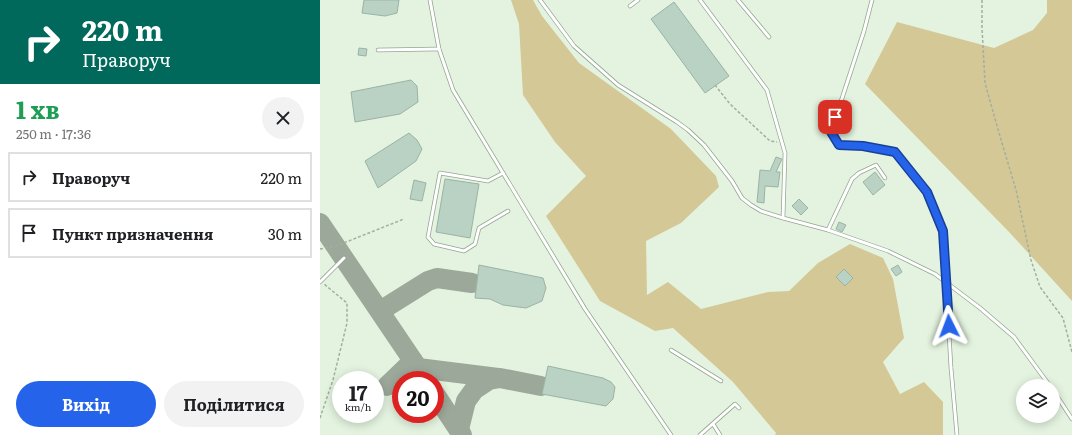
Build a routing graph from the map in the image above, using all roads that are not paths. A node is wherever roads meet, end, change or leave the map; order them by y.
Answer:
1 (430, 0) edge
2 (540, 0) edge
3 (638, 0) edge
4 (700, 0) edge
5 (738, 0) edge
6 (872, 0) edge
7 (630, 6) dead end
8 (769, 37) dead end
9 (439, 49) junction
10 (378, 50) dead end
11 (503, 173) junction
12 (885, 178) dead end
13 (508, 211) dead end
14 (783, 218) junction
15 (828, 230) junction
16 (344, 258) dead end
17 (320, 282) edge
18 (947, 283) junction
19 (671, 350) dead end
20 (1045, 379) edge
21 (721, 381) dead end
22 (1060, 401) edge
23 (739, 408) dead end
24 (1072, 419) edge
25 (713, 424) junction
26 (671, 435) edge
27 (700, 435) edge
28 (720, 435) edge
29 (957, 435) edge

1 - 9 lane
2 - 14 lane
3 - 7 lane
4 - 14 lane
5 - 8 lane
6 - 18 lane
9 - 10 lane
9 - 11 lane
11 - 13 lane
11 - 26 lane
12 - 15 lane
14 - 15 lane
15 - 18 lane
16 - 17 lane
18 - 20 lane
18 - 29 lane
19 - 21 lane
22 - 24 lane
23 - 25 lane
25 - 27 lane
25 - 28 lane

